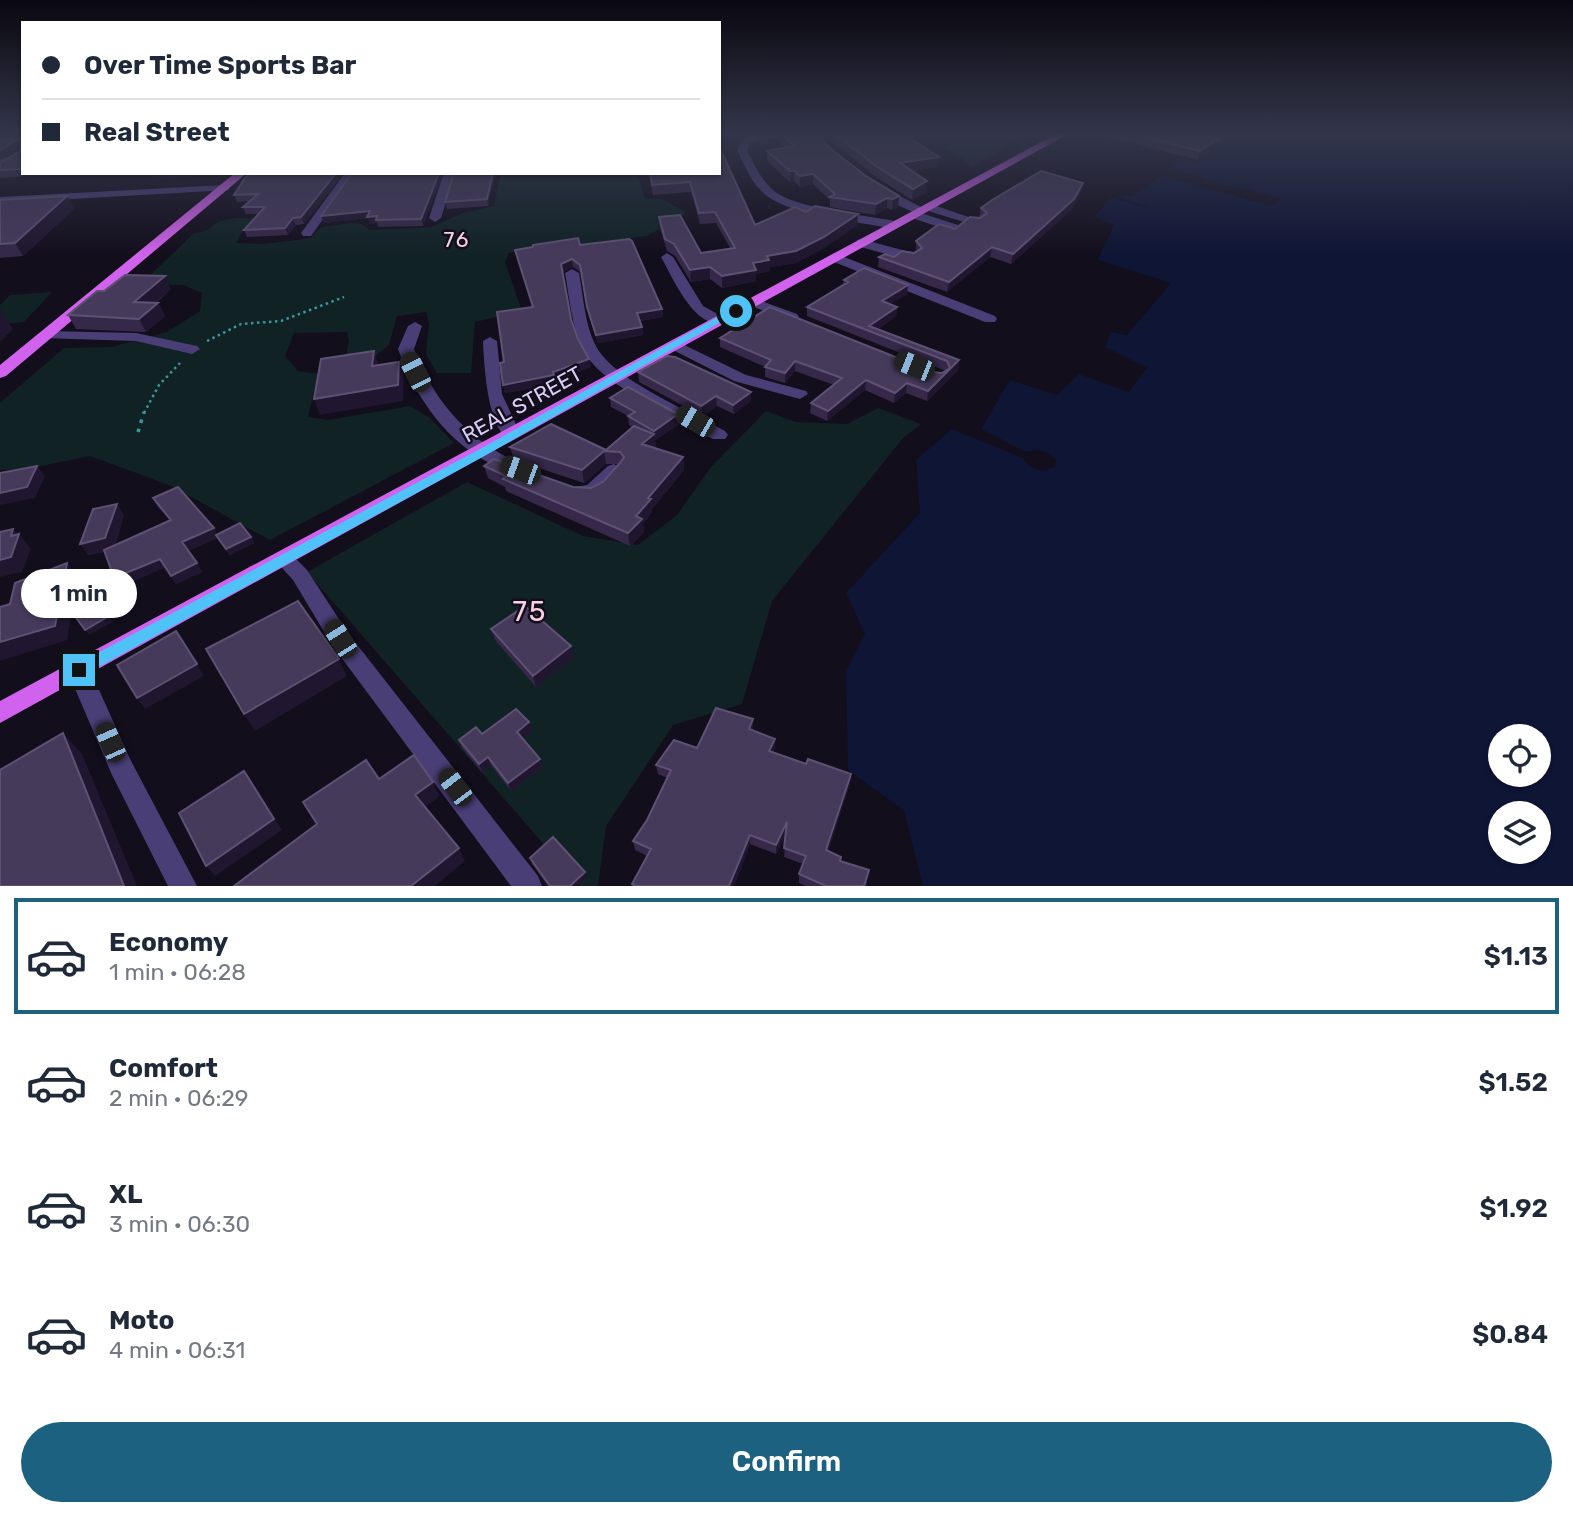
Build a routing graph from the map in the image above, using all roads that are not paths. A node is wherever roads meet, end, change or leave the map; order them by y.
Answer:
1 (755, 174) edge
2 (988, 174) edge
3 (240, 175) edge
4 (350, 175) edge
5 (449, 175) edge
6 (872, 182) edge
7 (225, 188) junction
8 (0, 200) edge
9 (15, 208) edge
10 (0, 209) edge
11 (920, 211) junction
12 (435, 218) dead end
13 (977, 222) edge
14 (895, 225) junction
15 (954, 228) edge
16 (307, 233) dead end
17 (861, 243) junction
18 (667, 257) dead end
19 (834, 257) junction
20 (912, 257) edge
21 (572, 273) dead end
22 (753, 302) junction
23 (990, 319) dead end
24 (718, 320) junction
25 (813, 325) edge
26 (415, 326) dead end
27 (47, 335) junction
28 (490, 341) dead end
29 (674, 345) junction
30 (192, 349) road end
31 (0, 373) edge
32 (619, 376) junction
33 (800, 394) dead end
34 (512, 435) junction
35 (719, 435) dead end
36 (482, 452) junction
37 (614, 470) edge
38 (536, 475) edge
39 (560, 484) edge
40 (284, 559) junction
41 (79, 670) junction
42 (0, 713) edge
43 (183, 886) edge
44 (528, 886) edge

1 - 14 street
2 - 11 main road, REAL STREET
3 - 7 main road
4 - 16 street
5 - 12 street
6 - 11 street
7 - 8 street
7 - 27 main road
9 - 10 street
11 - 13 street
11 - 14 main road, REAL STREET
11 - 15 street
14 - 17 main road, REAL STREET
17 - 19 main road, REAL STREET
17 - 20 street
18 - 24 street
19 - 22 main road, REAL STREET
19 - 23 street
21 - 32 street
22 - 24 main road, REAL STREET
22 - 25 street
24 - 29 main road, REAL STREET
26 - 36 street
27 - 30 street
27 - 31 main road
28 - 34 street
29 - 32 main road, REAL STREET
29 - 33 street
32 - 34 main road, REAL STREET
32 - 35 street
34 - 36 main road, REAL STREET
36 - 38 street
36 - 40 main road, REAL STREET
37 - 39 street
40 - 41 main road, REAL STREET
40 - 44 street
41 - 42 main road, REAL STREET
41 - 43 street

